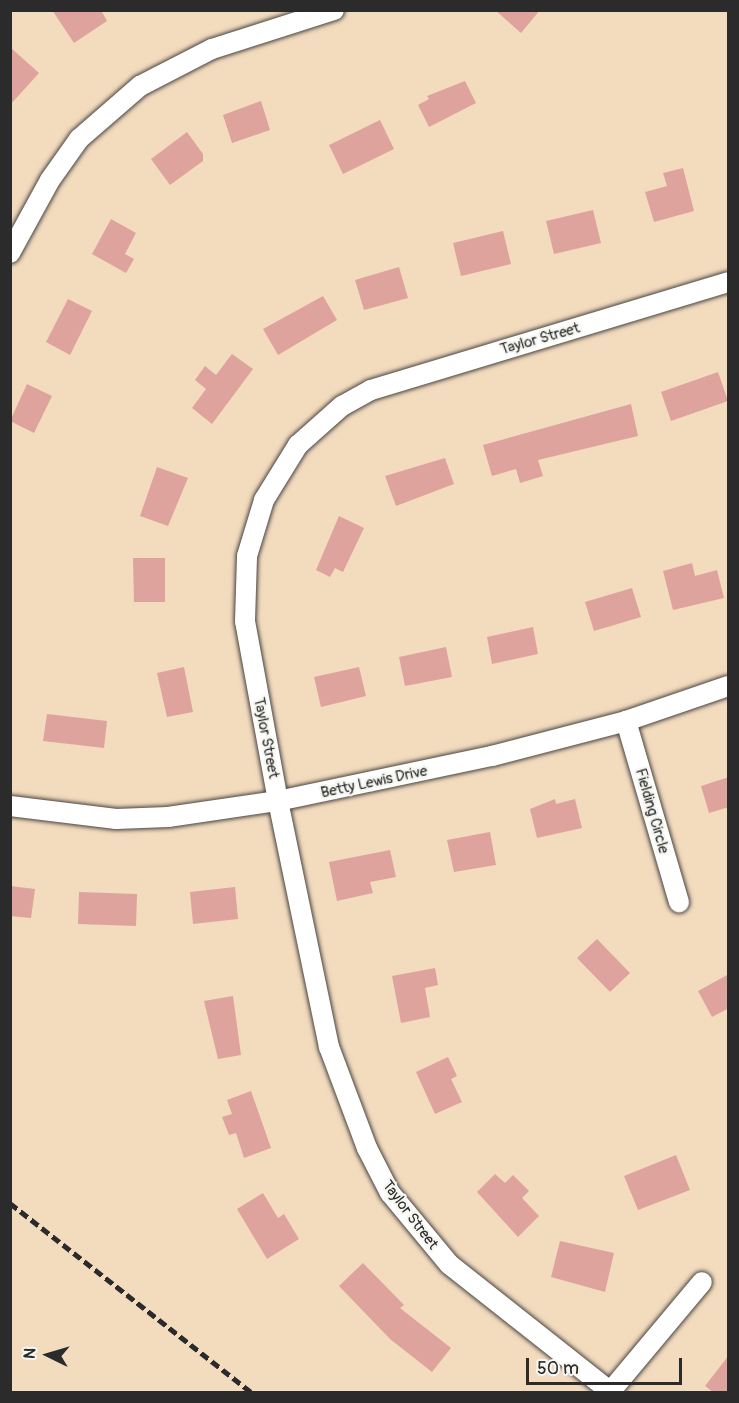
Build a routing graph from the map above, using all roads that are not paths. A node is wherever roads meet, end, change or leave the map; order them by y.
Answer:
1 (334, 10) edge
2 (10, 254) edge
3 (729, 282) edge
4 (729, 686) edge
5 (626, 721) junction
6 (278, 801) junction
7 (10, 806) edge
8 (679, 902) dead end
9 (702, 1282) dead end
10 (610, 1392) edge

1 - 2 street
3 - 6 street, Taylor Street
4 - 5 street, Betty Lewis Drive
5 - 6 street, Betty Lewis Drive
5 - 8 street, Fielding Circle
6 - 7 street, Betty Lewis Drive
6 - 10 street, Taylor Street
9 - 10 street

